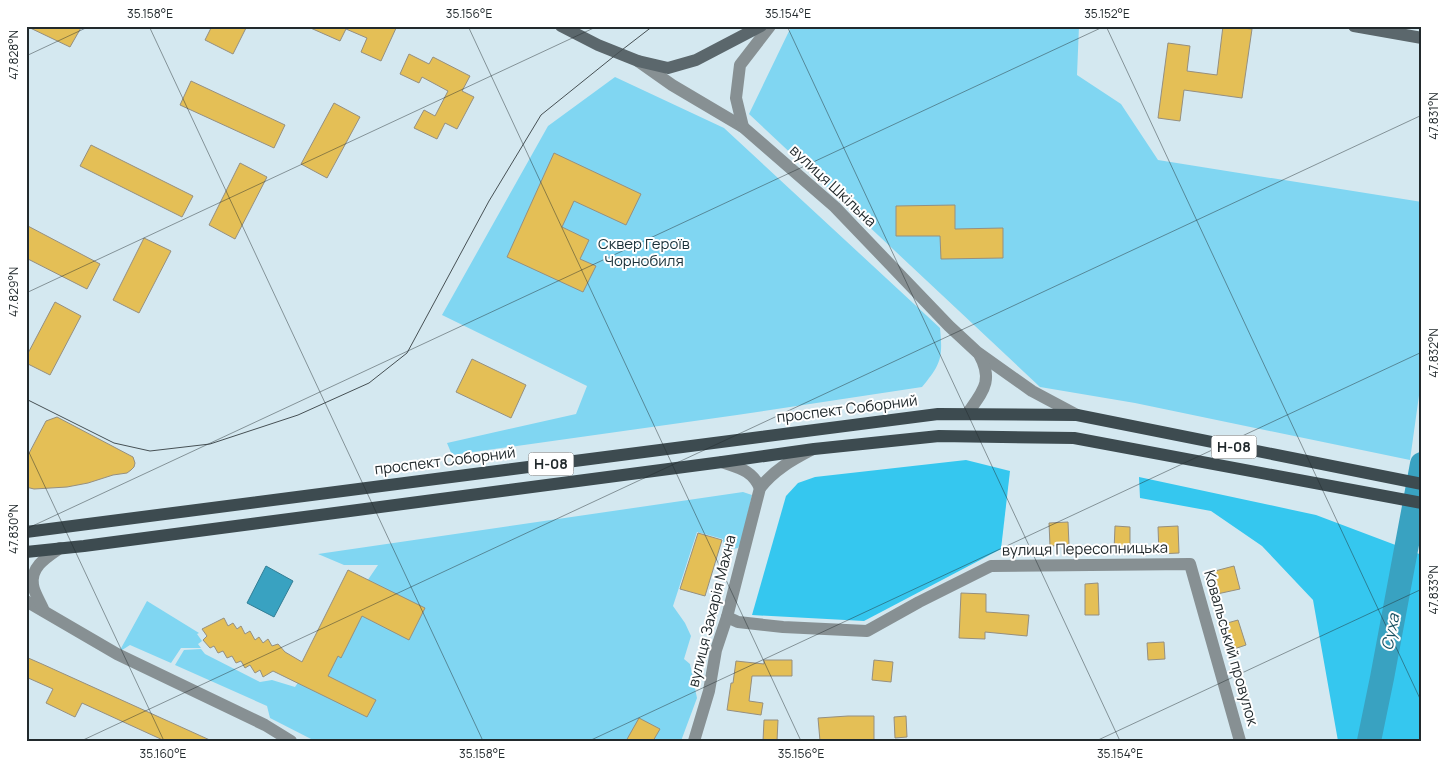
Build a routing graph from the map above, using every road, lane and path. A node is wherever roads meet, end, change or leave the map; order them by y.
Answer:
1 (562, 26) edge
2 (761, 26) edge
3 (770, 26) edge
4 (1354, 26) edge
5 (1422, 38) edge
6 (638, 61) junction
7 (743, 127) junction
8 (978, 352) junction
9 (967, 414) junction
10 (1078, 416) junction
11 (814, 449) junction
12 (722, 462) junction
13 (1422, 484) edge
14 (760, 488) junction
15 (1422, 503) edge
16 (26, 532) edge
17 (60, 548) junction
18 (26, 552) edge
19 (1190, 564) joint
20 (26, 601) edge
21 (44, 611) junction
22 (727, 617) junction
23 (292, 741) edge
24 (694, 741) edge
25 (1240, 741) edge

1 - 6 main road
2 - 6 main road
3 - 7 street
4 - 5 main road
6 - 7 street, вулиця Шкільна
7 - 8 street, вулиця Шкільна
8 - 9 street, вулиця Шкільна
8 - 10 street, вулиця Шкільна
9 - 10 main road, проспект Соборний / Н-08
9 - 16 main road, проспект Соборний / Н-08
10 - 13 main road, Н-08
11 - 12 main road, Н-08
11 - 14 street
11 - 15 main road, Н-08
12 - 14 street
12 - 17 main road, Н-08
14 - 22 street, вулиця Захарія Махна
17 - 18 main road, Н-08
17 - 21 street
19 - 22 street, вулиця Пересопницька
19 - 25 street, Ковальський провулок
20 - 21 street
21 - 23 street
22 - 24 street, вулиця Захарія Махна

